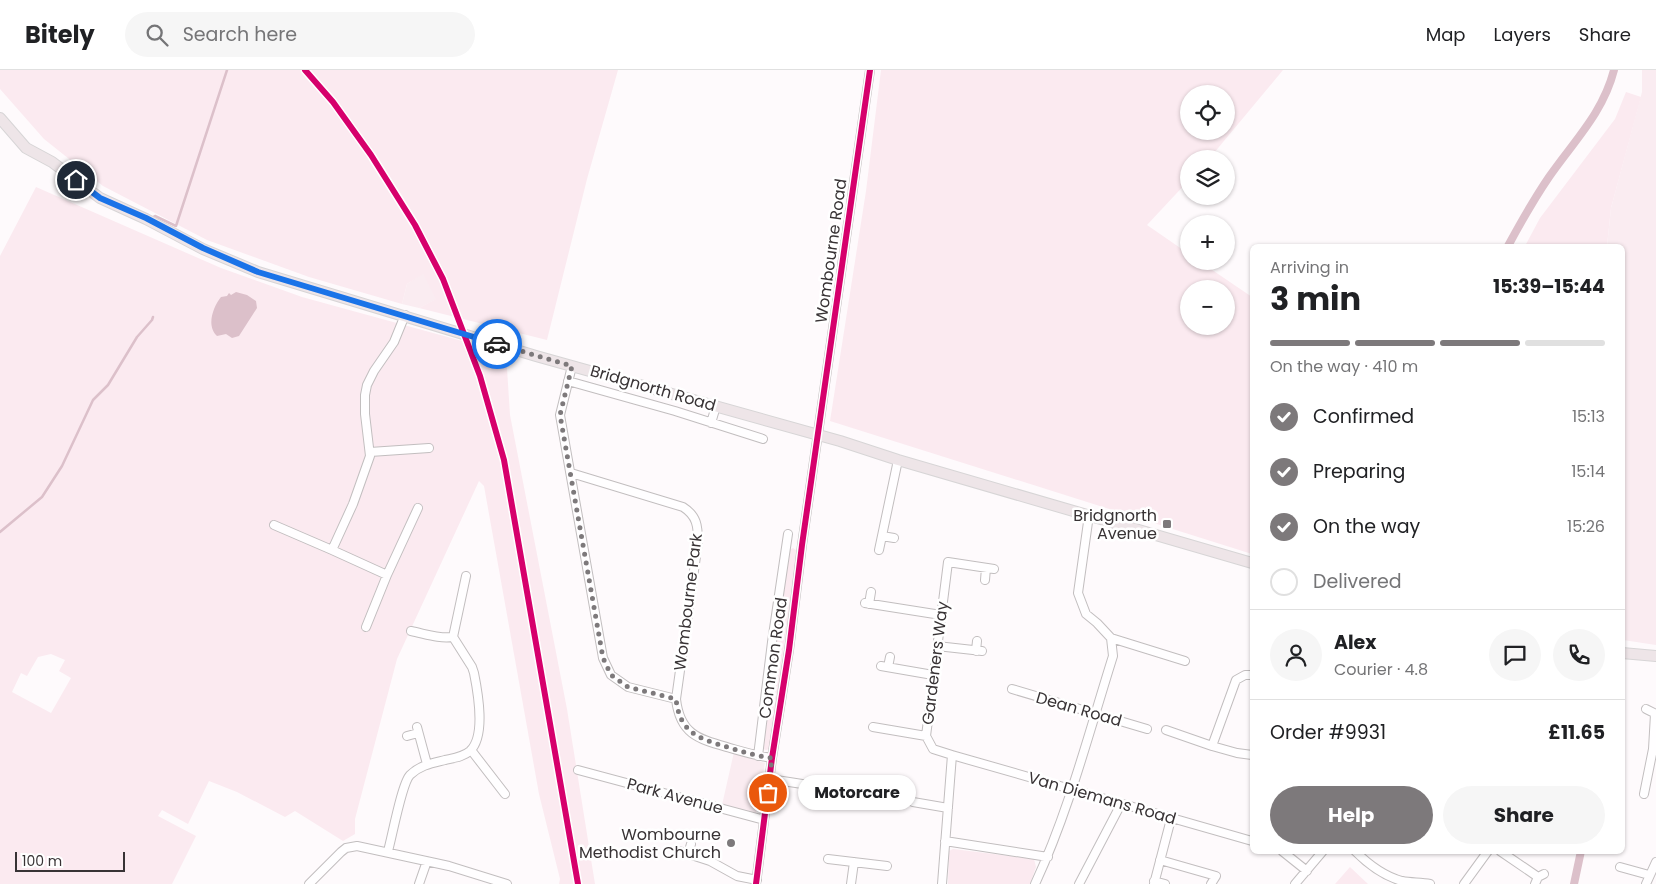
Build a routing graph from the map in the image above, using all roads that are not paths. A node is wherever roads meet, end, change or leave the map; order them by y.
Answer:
1 (870, 70) edge
2 (0, 118) edge
3 (405, 315) junction
4 (572, 366) junction
5 (568, 381) junction
6 (716, 406) junction
7 (711, 423) junction
8 (819, 436) junction
9 (763, 440) dead end
10 (429, 448) dead end
11 (370, 452) junction
12 (898, 460) junction
13 (571, 473) junction
14 (418, 508) dead end
15 (1089, 515) junction
16 (274, 525) dead end
17 (788, 534) dead end
18 (882, 536) junction
19 (894, 538) dead end
20 (787, 543) junction
21 (802, 545) junction
22 (332, 550) junction
23 (879, 550) dead end
24 (1250, 562) edge
25 (388, 575) junction
26 (985, 580) dead end
27 (475, 585) dead end
28 (871, 592) dead end
29 (941, 615) junction
30 (366, 627) dead end
31 (411, 631) dead end
32 (453, 637) junction
33 (1111, 638) junction
34 (977, 641) dead end
35 (937, 646) junction
36 (1625, 653) edge
37 (1656, 656) edge
38 (890, 657) dead end
39 (1185, 661) dead end
40 (933, 675) junction
41 (1250, 675) edge
42 (1012, 689) dead end
43 (676, 699) junction
44 (1646, 709) dead end
45 (1096, 713) junction
46 (1656, 714) edge
47 (1180, 724) dead end
48 (873, 727) dead end
49 (1147, 729) dead end
50 (1166, 730) dead end
51 (1178, 734) junction
52 (407, 736) dead end
53 (926, 736) junction
54 (1212, 746) junction
55 (1655, 749) edge
56 (471, 750) junction
57 (952, 755) junction
58 (758, 756) junction
59 (1250, 756) edge
60 (772, 758) junction
61 (427, 764) junction
62 (770, 779) junction
63 (584, 781) dead end
64 (1071, 790) junction
65 (505, 794) dead end
66 (1644, 794) dead end
67 (1120, 804) junction
68 (948, 808) junction
69 (1171, 819) junction
70 (764, 820) junction
71 (1250, 840) edge
72 (945, 841) junction
73 (691, 844) dead end
74 (388, 851) junction
75 (679, 851) dead end
76 (688, 854) junction
77 (1286, 854) edge
78 (1321, 854) edge
79 (1358, 854) edge
80 (1486, 854) edge
81 (1504, 854) edge
82 (1048, 857) junction
83 (828, 859) dead end
84 (1160, 860) junction
85 (426, 861) junction
86 (854, 862) junction
87 (1656, 862) edge
88 (887, 866) dead end
89 (1620, 867) dead end
90 (1307, 871) junction
91 (1649, 874) junction
92 (1539, 878) edge
93 (757, 882) edge
94 (1154, 883) edge
95 (309, 884) edge
96 (419, 884) edge
97 (507, 884) edge
98 (851, 884) edge
99 (942, 884) edge
100 (1035, 884) edge
101 (1079, 884) edge
102 (1165, 884) edge
103 (1211, 884) edge
104 (1295, 884) edge
105 (1430, 884) edge
106 (1464, 884) edge
107 (1646, 884) edge

1 - 8 street, Wombourne Road
2 - 3 main road, Bridgnorth Road
3 - 4 main road, Bridgnorth Road
3 - 11 street
4 - 5 street
4 - 6 main road, Bridgnorth Road
5 - 7 street
5 - 13 street
6 - 7 street
6 - 8 main road, Bridgnorth Road
7 - 9 street
8 - 12 main road, Bridgnorth Road
8 - 21 street, Common Road
10 - 11 street
11 - 22 street
12 - 15 main road, Bridgnorth Road
12 - 18 street
13 - 43 street
13 - 43 street, Wombourne Park
14 - 25 street
15 - 24 main road, Bridgnorth Road
15 - 33 street
16 - 22 street
17 - 20 street, Common Road
18 - 19 street
18 - 23 street
20 - 21 street
20 - 58 street, Common Road
21 - 60 street, Common Road
22 - 25 street
25 - 30 street
26 - 29 street, Gardeners Way
27 - 32 street
28 - 29 street
29 - 35 street, Gardeners Way
31 - 32 street
32 - 56 street
33 - 39 street
33 - 45 street
34 - 35 street
35 - 40 street, Gardeners Way
36 - 37 main road
38 - 40 street
40 - 53 street, Gardeners Way
41 - 54 street
42 - 45 street, Dean Road
43 - 58 street, Wombourne Park
44 - 46 street
45 - 49 street, Dean Road
45 - 64 street
46 - 55 street
47 - 51 street
48 - 53 street
50 - 51 street
51 - 54 street
52 - 61 street
53 - 57 street, Gardeners Way
54 - 59 street
55 - 66 street
56 - 61 street
56 - 65 street
57 - 64 street, Van Diemans Road
57 - 68 street
58 - 60 street, Wombourne Park
60 - 62 street, Common Road
61 - 74 street
62 - 68 street
62 - 70 street, Common Road
63 - 70 street, Park Avenue
64 - 67 street, Van Diemans Road
64 - 82 street
67 - 69 street, Van Diemans Road
67 - 101 street
68 - 72 street
69 - 71 street, Van Diemans Road
69 - 84 street
70 - 93 street, Common Road
72 - 82 street
72 - 99 street
73 - 76 street
74 - 85 street
74 - 95 street
75 - 76 street
76 - 93 street
77 - 90 street
78 - 90 street
79 - 105 street
80 - 106 street
81 - 92 street
82 - 100 street
83 - 86 street
84 - 94 street
84 - 103 street
85 - 96 street
85 - 97 street
86 - 88 street
86 - 98 street
87 - 91 street
89 - 91 street
90 - 104 street
91 - 107 street
94 - 102 street

